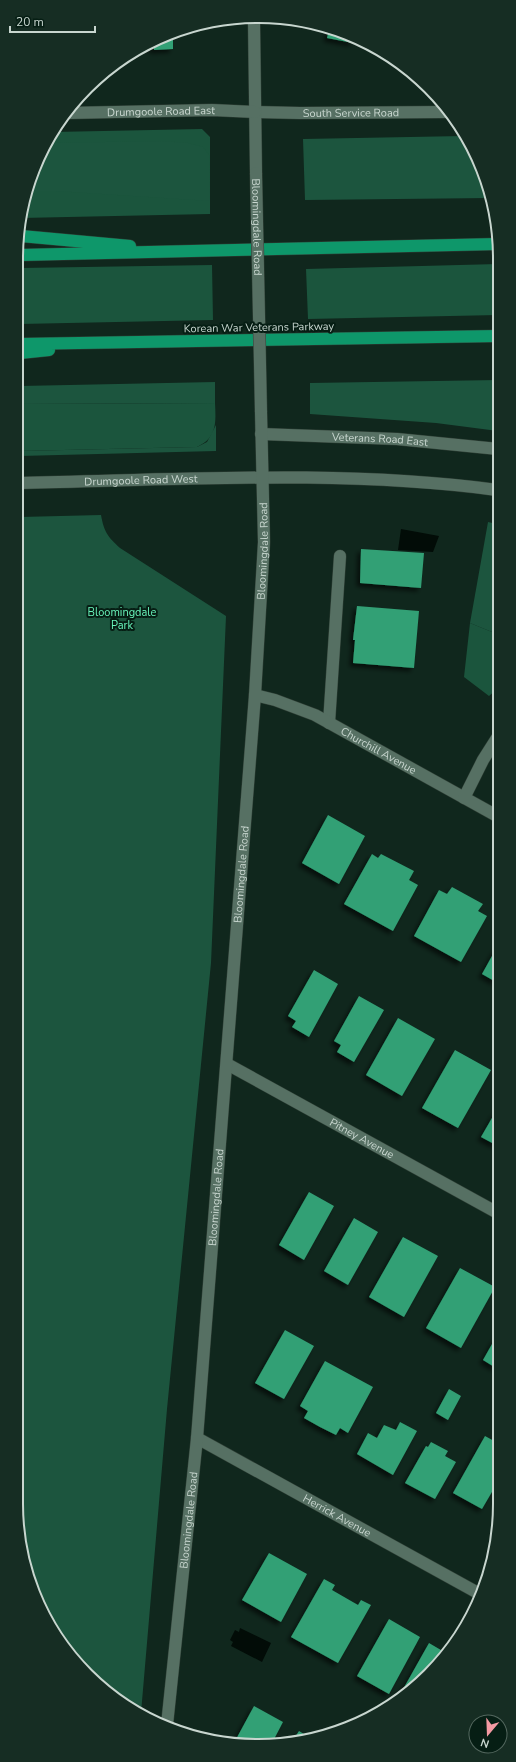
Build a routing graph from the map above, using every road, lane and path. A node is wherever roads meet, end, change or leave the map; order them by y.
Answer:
1 (254, 23) edge
2 (255, 112) junction
3 (442, 112) edge
4 (74, 113) edge
5 (24, 236) edge
6 (492, 244) edge
7 (195, 252) junction
8 (23, 255) edge
9 (493, 336) edge
10 (107, 342) junction
11 (23, 344) edge
12 (23, 353) edge
13 (261, 434) junction
14 (493, 448) edge
15 (263, 478) junction
16 (23, 483) edge
17 (493, 490) edge
18 (340, 556) dead end
19 (256, 695) junction
20 (328, 723) junction
21 (493, 744) edge
22 (464, 798) junction
23 (493, 814) edge
24 (227, 1064) junction
25 (493, 1210) edge
26 (196, 1438) junction
27 (476, 1592) edge
28 (167, 1721) edge

1 - 2 street, Bloomingdale Road
2 - 3 street, South Service Road
2 - 4 street, Drumgoole Road East
2 - 13 street, Bloomingdale Road, bridge
5 - 7 highway
6 - 7 highway
7 - 8 highway
9 - 10 highway, Korean War Veterans Parkway
10 - 11 highway, Korean War Veterans Parkway
10 - 12 highway
13 - 14 street, Veterans Road East
13 - 15 street, Bloomingdale Road
15 - 16 street, Drumgoole Road West
15 - 17 street
15 - 19 street, Bloomingdale Road
18 - 20 street
19 - 20 street, Churchill Avenue
19 - 24 street, Bloomingdale Road
20 - 22 street, Churchill Avenue
21 - 22 street
22 - 23 street, Churchill Avenue
24 - 25 street, Pitney Avenue
24 - 26 street, Bloomingdale Road
26 - 27 street, Herrick Avenue
26 - 28 street, Bloomingdale Road

